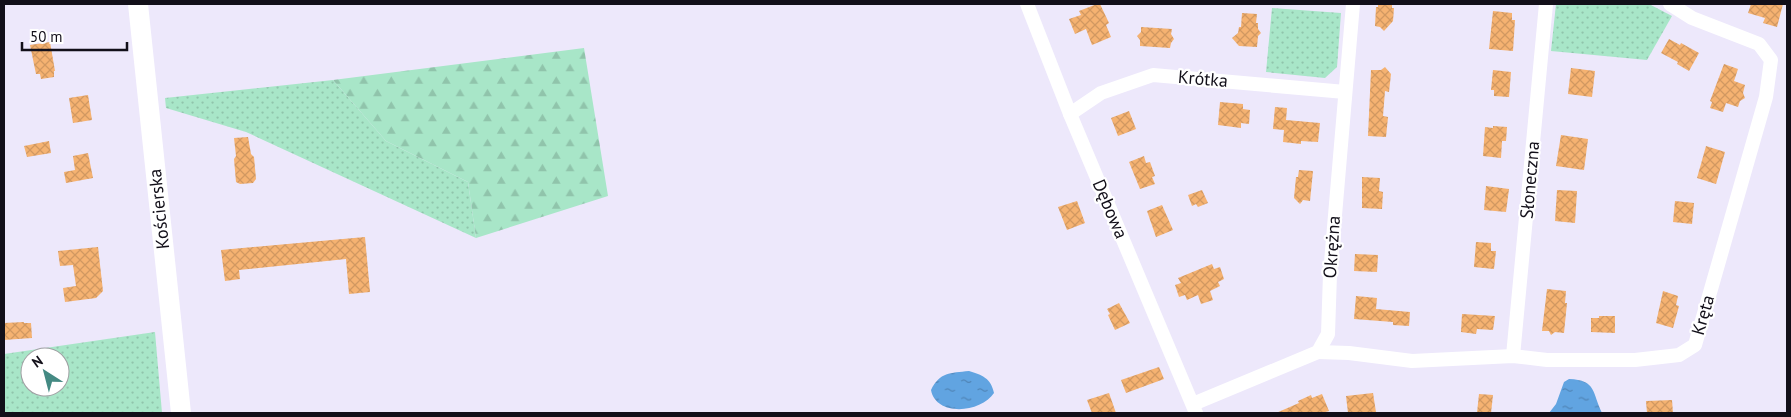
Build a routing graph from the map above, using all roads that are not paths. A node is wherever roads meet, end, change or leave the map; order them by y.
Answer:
1 (138, 4) edge
2 (1353, 4) edge
3 (1546, 4) edge
4 (1670, 4) edge
5 (1029, 5) edge
6 (1345, 92) junction
7 (1070, 114) junction
8 (1318, 352) junction
9 (1513, 356) junction
10 (1195, 409) edge
11 (180, 413) edge

1 - 11 main road, Kościerska
2 - 6 street, Okrężna
3 - 9 street, Słoneczna
4 - 9 street, Kręta
5 - 7 street, Dębowa
6 - 7 street, Krótka
6 - 8 street, Okrężna
7 - 10 street, Dębowa
8 - 9 street, Kręta
8 - 10 street

